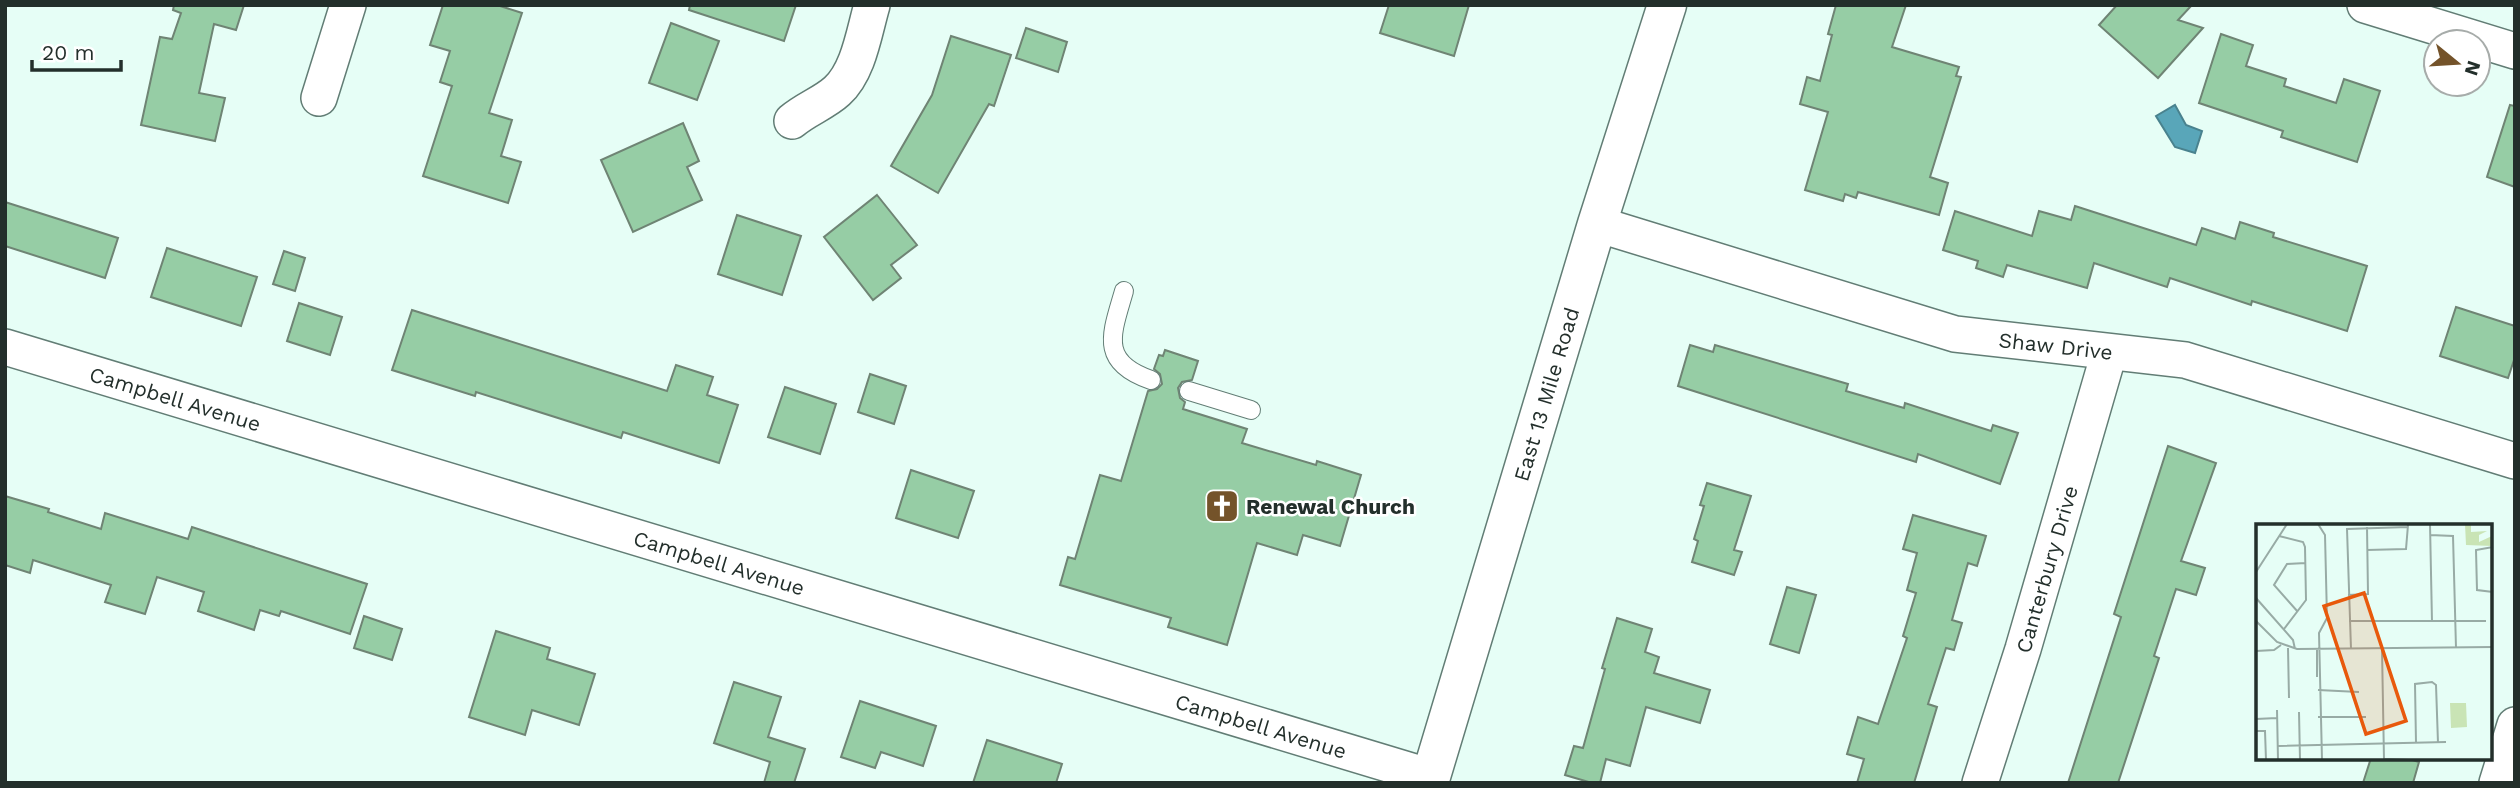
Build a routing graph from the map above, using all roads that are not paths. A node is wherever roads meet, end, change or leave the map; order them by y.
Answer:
1 (348, 5) edge
2 (872, 5) edge
3 (1667, 5) edge
4 (2365, 5) edge
5 (2515, 51) edge
6 (319, 98) dead end
7 (792, 121) dead end
8 (1597, 224) junction
9 (1124, 291) dead end
10 (5, 347) edge
11 (2109, 353) junction
12 (1151, 380) dead end
13 (1189, 391) dead end
14 (1251, 410) dead end
15 (2515, 461) edge
16 (2515, 725) edge
17 (1430, 780) edge
18 (1980, 783) edge
19 (2497, 783) edge

1 - 6 street
2 - 7 street
3 - 8 main road, East 13 Mile Road
4 - 5 street
8 - 11 street, Shaw Drive
8 - 17 main road, East 13 Mile Road
9 - 12 lane
10 - 17 street, Campbell Avenue
11 - 15 street, Shaw Drive
11 - 18 street, Canterbury Drive
13 - 14 lane
16 - 19 street

